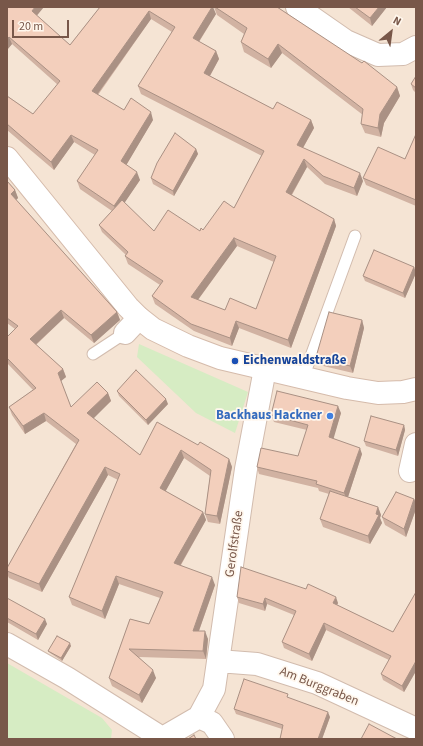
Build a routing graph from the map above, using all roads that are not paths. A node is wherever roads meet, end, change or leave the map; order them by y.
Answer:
1 (297, 7) edge
2 (416, 46) edge
3 (7, 158) edge
4 (355, 236) dead end
5 (132, 326) junction
6 (93, 354) dead end
7 (265, 369) junction
8 (303, 378) junction
9 (416, 389) edge
10 (416, 444) edge
11 (410, 471) dead end
12 (7, 644) edge
13 (218, 661) junction
14 (199, 716) junction
15 (416, 729) edge
16 (162, 739) edge
17 (223, 739) edge

1 - 2 street
3 - 5 street
4 - 8 lane
5 - 6 lane
5 - 7 street
7 - 8 street
7 - 13 street, Gerolfstraße
8 - 9 street
10 - 11 street
12 - 16 street
13 - 14 street, Gerolfstraße
13 - 15 street, Am Burggraben
14 - 16 street
14 - 17 street

